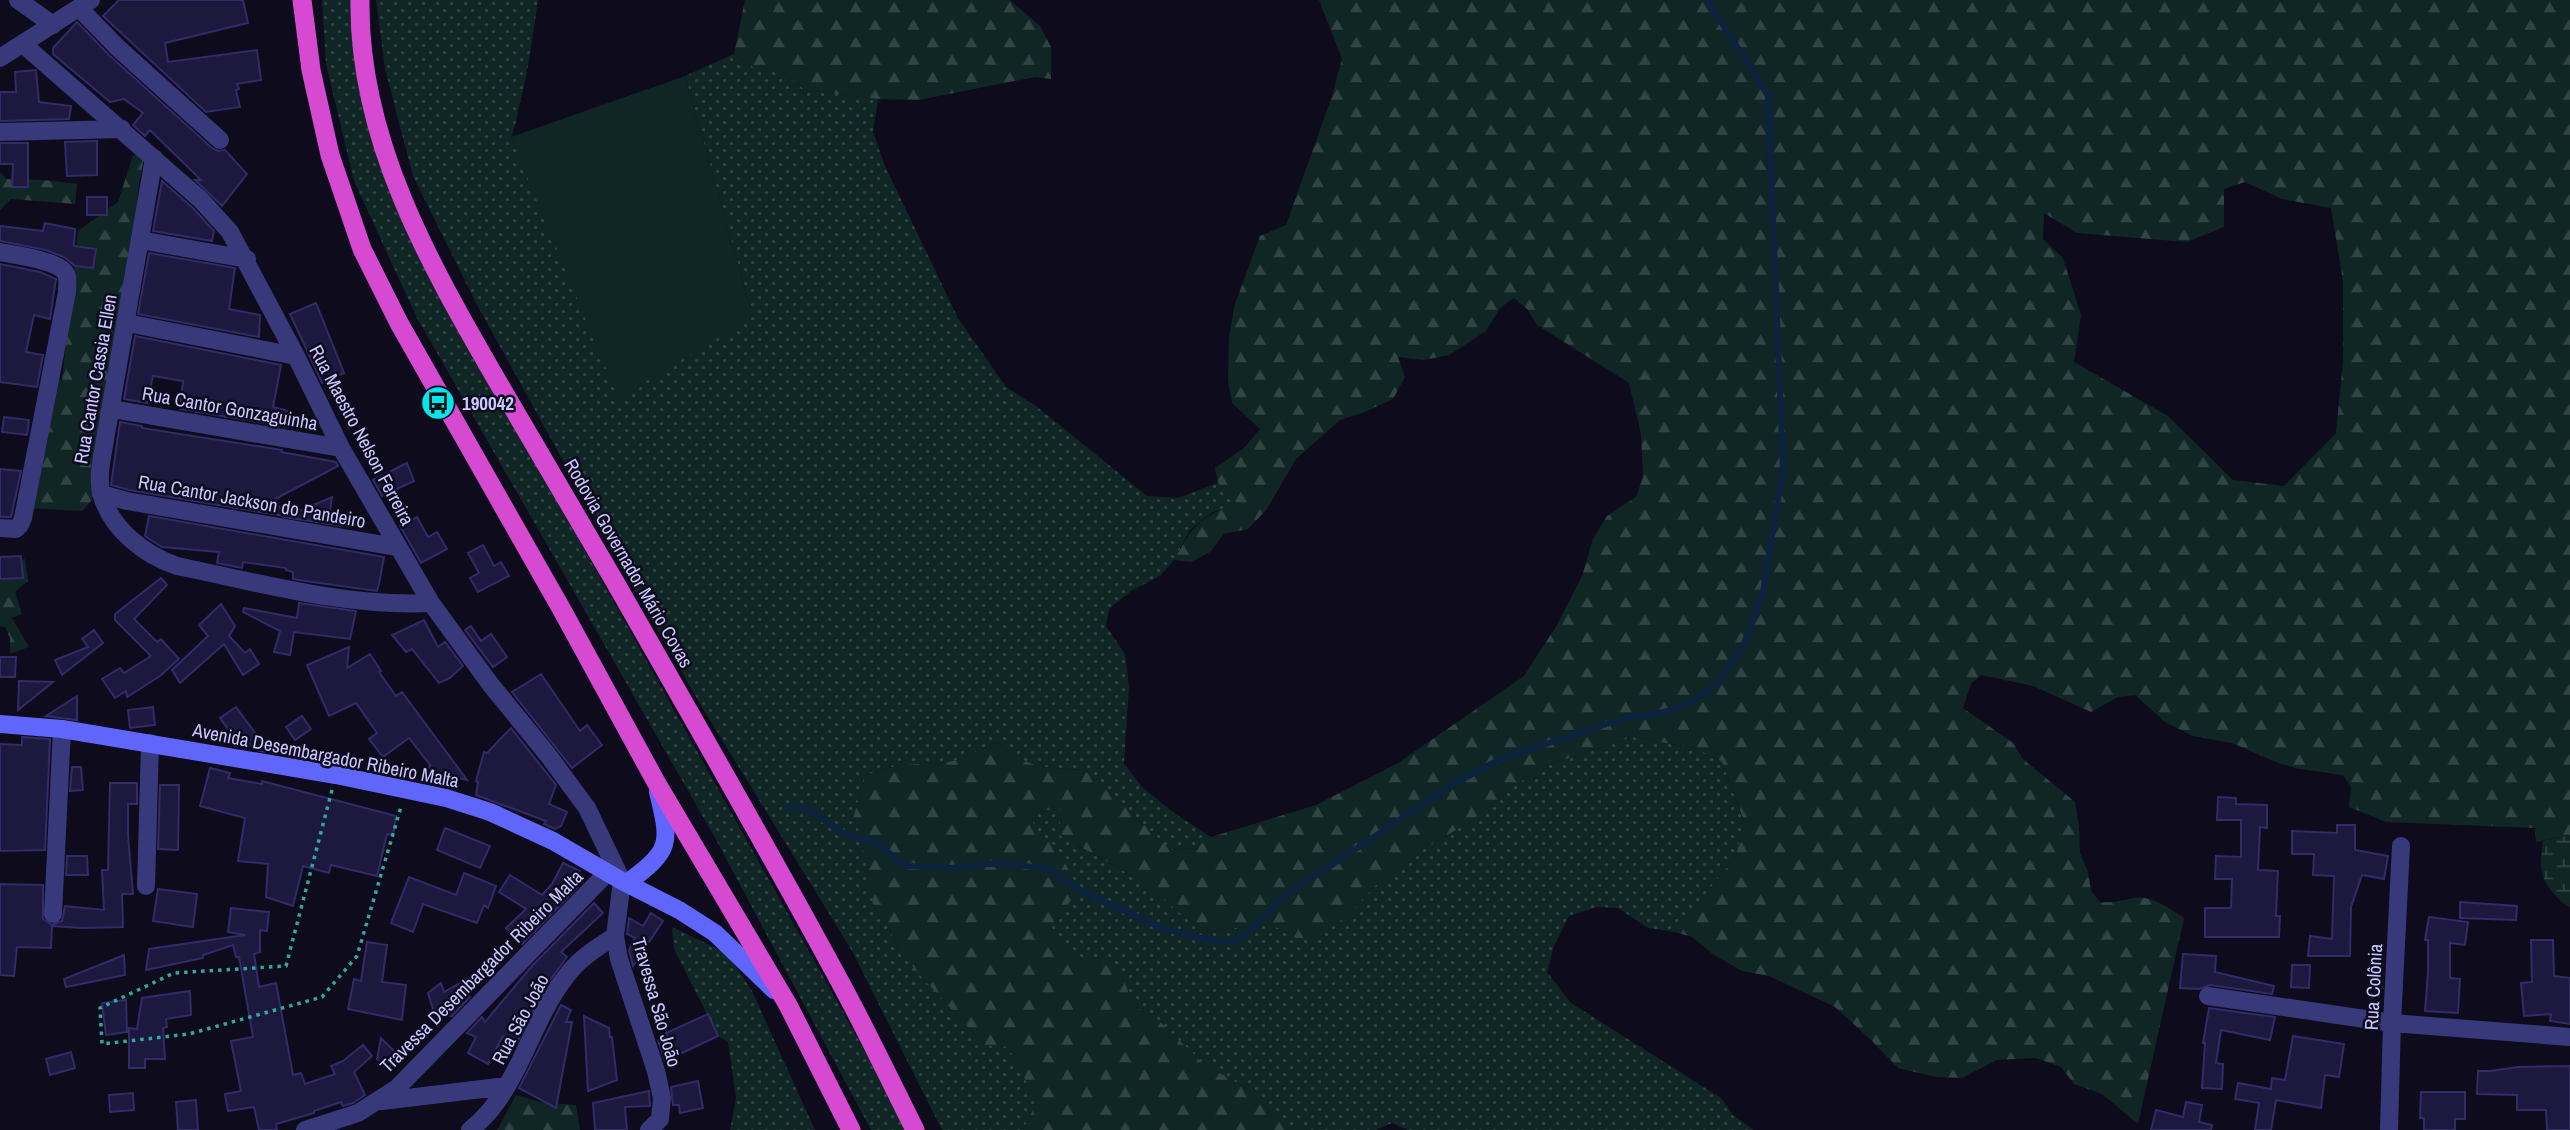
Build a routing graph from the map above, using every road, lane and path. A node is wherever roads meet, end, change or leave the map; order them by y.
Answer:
1 (18, 0) edge
2 (302, 0) edge
3 (360, 0) edge
4 (85, 4) edge
5 (53, 25) junction
6 (24, 45) junction
7 (0, 58) edge
8 (122, 129) junction
9 (0, 132) edge
10 (220, 140) dead end
11 (154, 158) junction
12 (140, 240) junction
13 (0, 252) edge
14 (247, 259) junction
15 (127, 323) junction
16 (296, 356) junction
17 (112, 409) junction
18 (341, 448) junction
19 (101, 494) junction
20 (0, 528) edge
21 (396, 547) junction
22 (431, 603) junction
23 (0, 724) edge
24 (62, 729) junction
25 (150, 743) junction
26 (336, 775) junction
27 (656, 782) junction
28 (407, 789) junction
29 (2401, 846) dead end
30 (619, 879) junction
31 (146, 886) dead end
32 (53, 914) dead end
33 (615, 936) junction
34 (2208, 996) dead end
35 (788, 1005) junction
36 (2392, 1023) junction
37 (2570, 1037) edge
38 (507, 1086) junction
39 (380, 1101) junction
40 (305, 1130) edge
41 (470, 1130) edge
42 (649, 1130) edge
43 (852, 1130) edge
44 (915, 1130) edge
45 (2389, 1130) edge

1 - 5 street
2 - 27 highway
3 - 44 highway, Rodovia Governador Mário Covas
4 - 5 street
4 - 10 street
5 - 6 street
6 - 7 street
6 - 8 street, Rua Maestro Nelson Ferreira
8 - 9 street
8 - 11 street, Rua Maestro Nelson Ferreira
11 - 12 street, Rua Cantor Cassia Ellen
11 - 14 street, Rua Maestro Nelson Ferreira
12 - 14 street
12 - 15 street, Rua Cantor Cassia Ellen
13 - 20 street
14 - 16 street, Rua Maestro Nelson Ferreira
15 - 16 street
15 - 17 street, Rua Cantor Cassia Ellen
16 - 18 street, Rua Maestro Nelson Ferreira
17 - 18 street, Rua Cantor Gonzaguinha
17 - 19 street, Rua Cantor Cassia Ellen
18 - 21 street, Rua Maestro Nelson Ferreira
19 - 21 street, Rua Cantor Jackson do Pandeiro
19 - 22 street
21 - 22 street, Rua Maestro Nelson Ferreira
22 - 30 street, Rua Maestro Nelson Ferreira
23 - 24 main road, Avenida Desembargador Ribeiro Malta
24 - 25 main road, Avenida Desembargador Ribeiro Malta
24 - 32 street
25 - 26 main road, Avenida Desembargador Ribeiro Malta
25 - 31 street
26 - 28 main road, Avenida Desembargador Ribeiro Malta
26 - 28 path
27 - 30 main road
27 - 35 highway
28 - 30 main road, Avenida Desembargador Ribeiro Malta
29 - 36 street, Rua Colônia
30 - 33 street, Travessa São João
30 - 35 main road, Avenida Desembargador Ribeiro Malta
30 - 39 street, Travessa Desembargador Ribeiro Malta
33 - 38 street, Rua São João
33 - 42 street, Travessa São João
34 - 36 street
35 - 43 highway
36 - 37 street
36 - 45 street, Rua Colônia
38 - 39 street
38 - 41 street, Rua São João
39 - 40 street, Travessa Desembargador Ribeiro Malta

